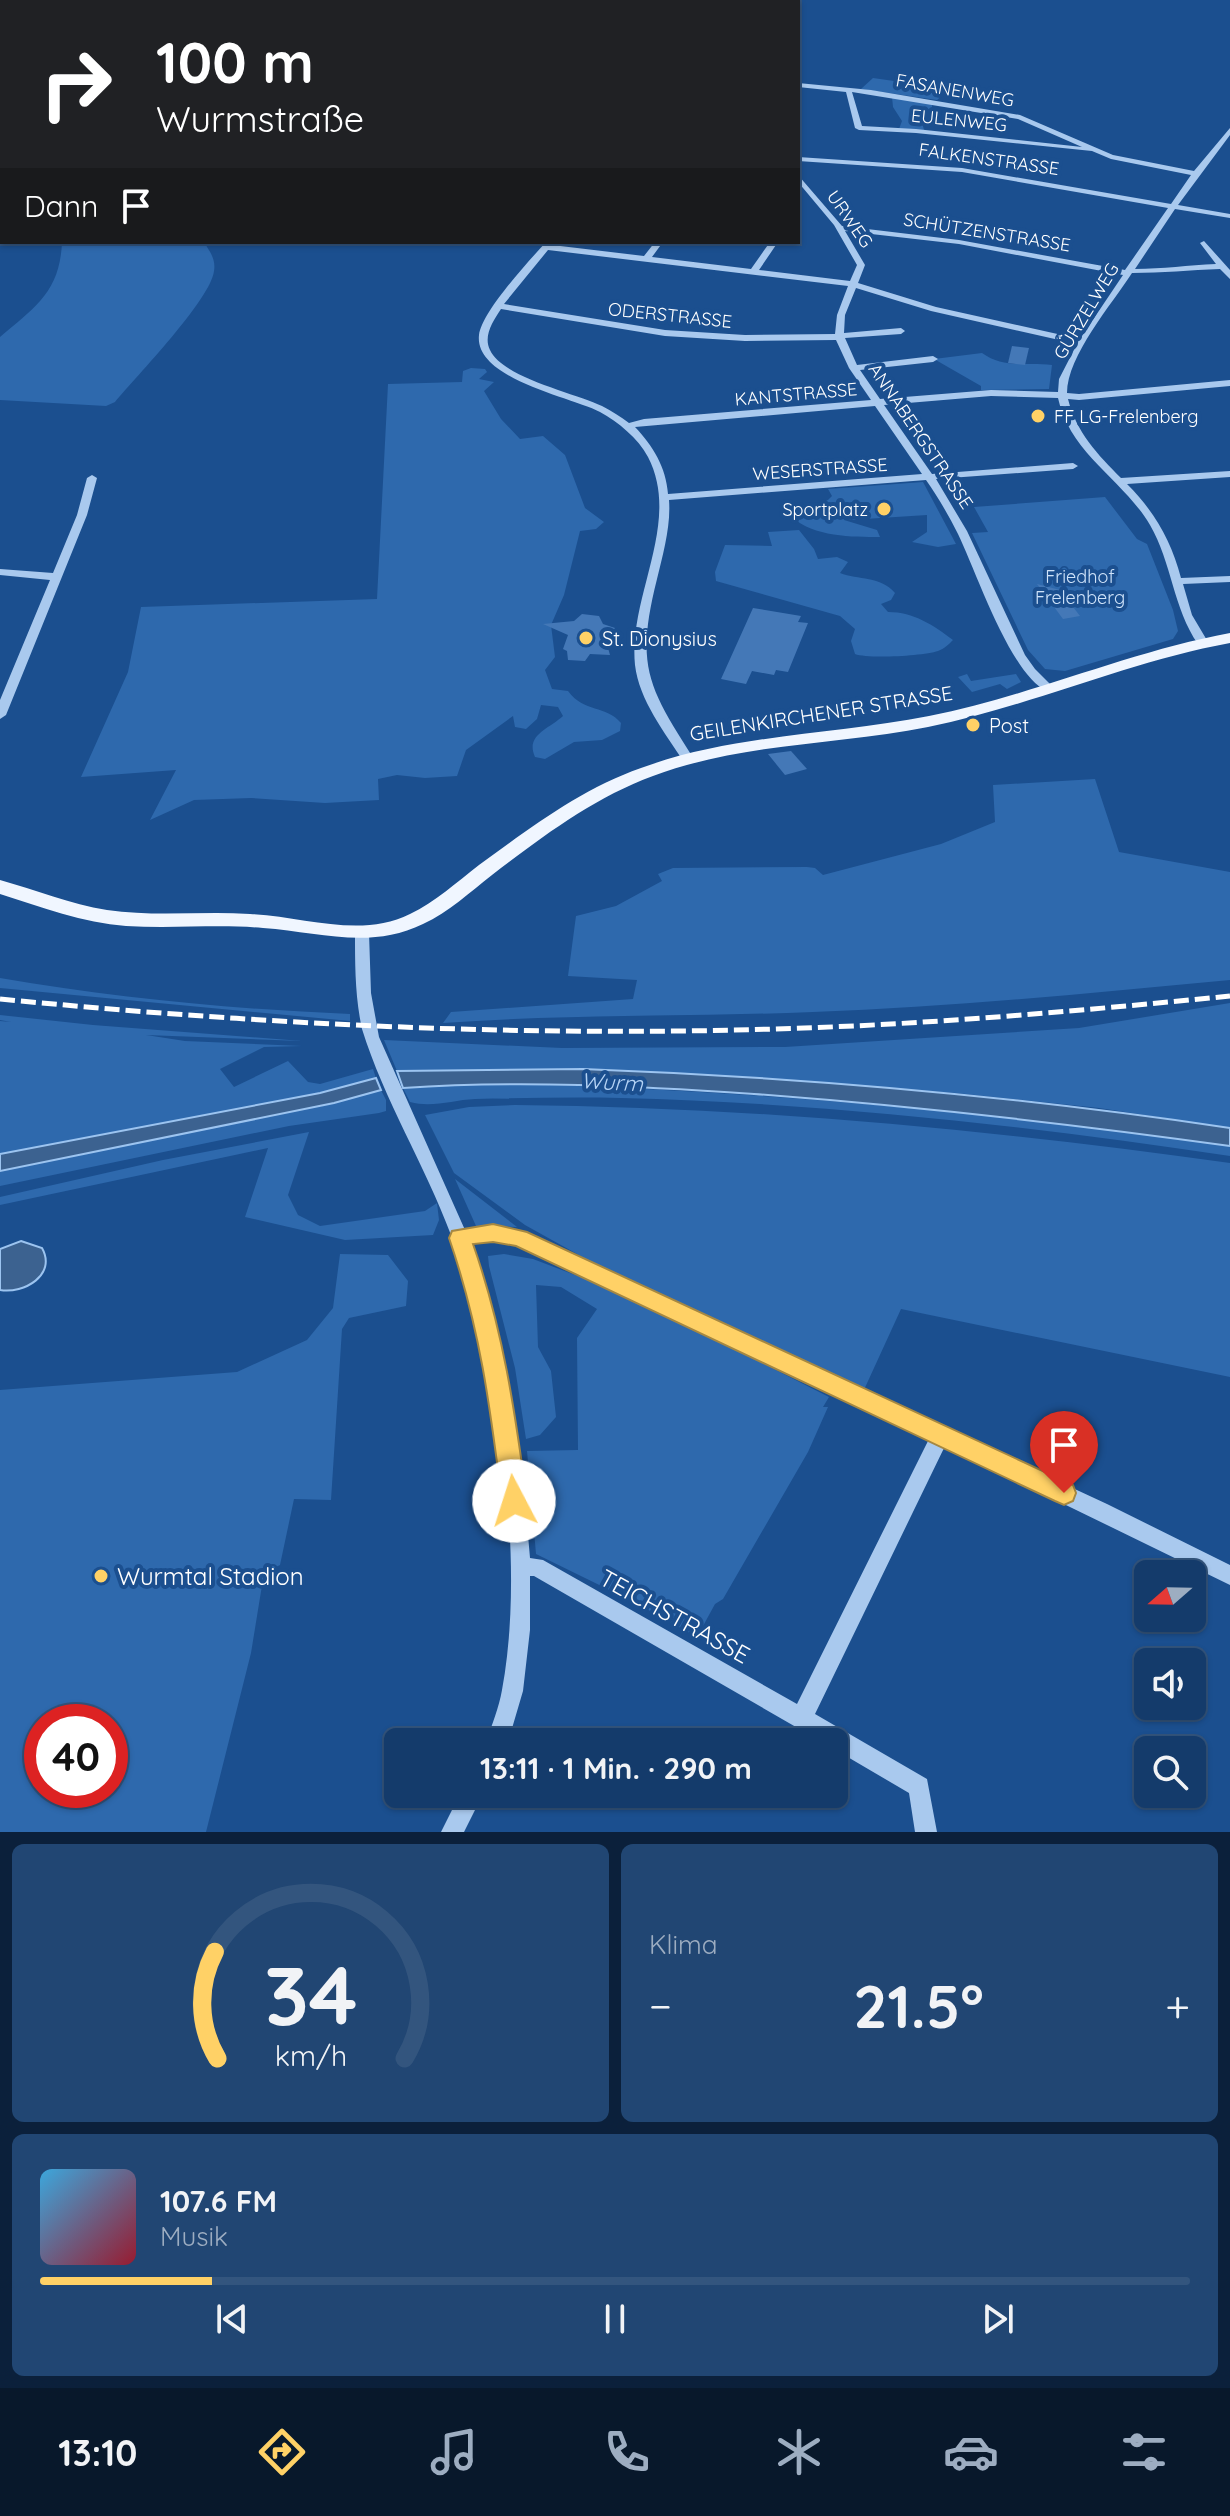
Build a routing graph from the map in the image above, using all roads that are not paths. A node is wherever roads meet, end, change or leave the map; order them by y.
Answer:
1 (800, 85) edge
2 (849, 92) junction
3 (1230, 130) edge
4 (1093, 150) junction
5 (800, 159) edge
6 (1194, 173) junction
7 (800, 179) edge
8 (1174, 205) junction
9 (1230, 216) edge
10 (840, 228) junction
11 (1204, 243) dead end
12 (548, 244) edge
13 (657, 244) edge
14 (773, 244) edge
15 (646, 259) junction
16 (1221, 266) junction
17 (1128, 272) junction
18 (753, 273) junction
19 (1230, 276) edge
20 (853, 284) junction
21 (499, 306) junction
22 (901, 331) dead end
23 (839, 337) junction
24 (1082, 342) junction
25 (933, 359) dead end
26 (854, 368) junction
27 (1230, 383) edge
28 (1063, 395) junction
29 (877, 403) junction
30 (629, 426) junction
31 (1073, 466) dead end
32 (1230, 474) edge
33 (930, 477) junction
34 (92, 478) dead end
35 (1120, 481) junction
36 (665, 497) junction
37 (0, 572) edge
38 (57, 577) junction
39 (1230, 579) edge
40 (1177, 581) junction
41 (1230, 638) edge
42 (1202, 642) junction
43 (1047, 687) junction
44 (3, 700) edge
45 (0, 715) edge
46 (688, 759) junction
47 (0, 887) edge
48 (362, 933) junction
49 (460, 1238) junction
50 (940, 1437) junction
51 (520, 1567) junction
52 (1230, 1575) edge
53 (802, 1717) junction
54 (503, 1728) edge
55 (465, 1808) edge
56 (452, 1832) edge
57 (926, 1832) edge

1 - 2 street, FASANENWEG
2 - 4 street, FASANENWEG
2 - 4 street, EULENWEG
3 - 6 street, GÜRZELWEG
4 - 6 street, FASANENWEG
5 - 8 street, FALKENSTRASSE
6 - 8 street, GÜRZELWEG
7 - 10 street, URWEG
8 - 9 street, FALKENSTRASSE
8 - 17 street, GÜRZELWEG
10 - 17 street, SCHÜTZENSTRASSE
10 - 20 street, URWEG
11 - 16 street
12 - 15 street
12 - 21 street
13 - 15 street
14 - 18 street
15 - 18 street
16 - 17 street, SCHÜTZENSTRASSE
16 - 19 street
17 - 24 street, GÜRZELWEG
18 - 20 street
20 - 23 street
20 - 24 street
21 - 23 street, ODERSTRASSE
21 - 30 street
22 - 23 street, ODERSTRASSE
23 - 26 street, ANNABERGSTRASSE
24 - 28 street, GÜRZELWEG
25 - 26 street
26 - 29 street, ANNABERGSTRASSE
27 - 28 street, KANTSTRASSE
28 - 29 street, KANTSTRASSE
28 - 35 street
29 - 30 street, KANTSTRASSE
29 - 33 street, ANNABERGSTRASSE
30 - 36 street
31 - 33 street, WESERSTRASSE
32 - 35 street
33 - 36 street, WESERSTRASSE
33 - 43 street, ANNABERGSTRASSE
34 - 38 street
35 - 40 street
36 - 46 street
37 - 38 street
38 - 44 street
39 - 40 street
40 - 42 street
41 - 42 main road, GEILENKIRCHENER STRASSE
42 - 43 main road, GEILENKIRCHENER STRASSE
43 - 46 main road, GEILENKIRCHENER STRASSE
44 - 45 street
46 - 48 main road, GEILENKIRCHENER STRASSE
47 - 48 main road, GEILENKIRCHENER STRASSE
48 - 49 street
49 - 50 street
49 - 51 street
50 - 52 street
50 - 53 street
51 - 53 street, TEICHSTRASSE
51 - 54 street
53 - 57 street, TEICHSTRASSE
55 - 56 street

